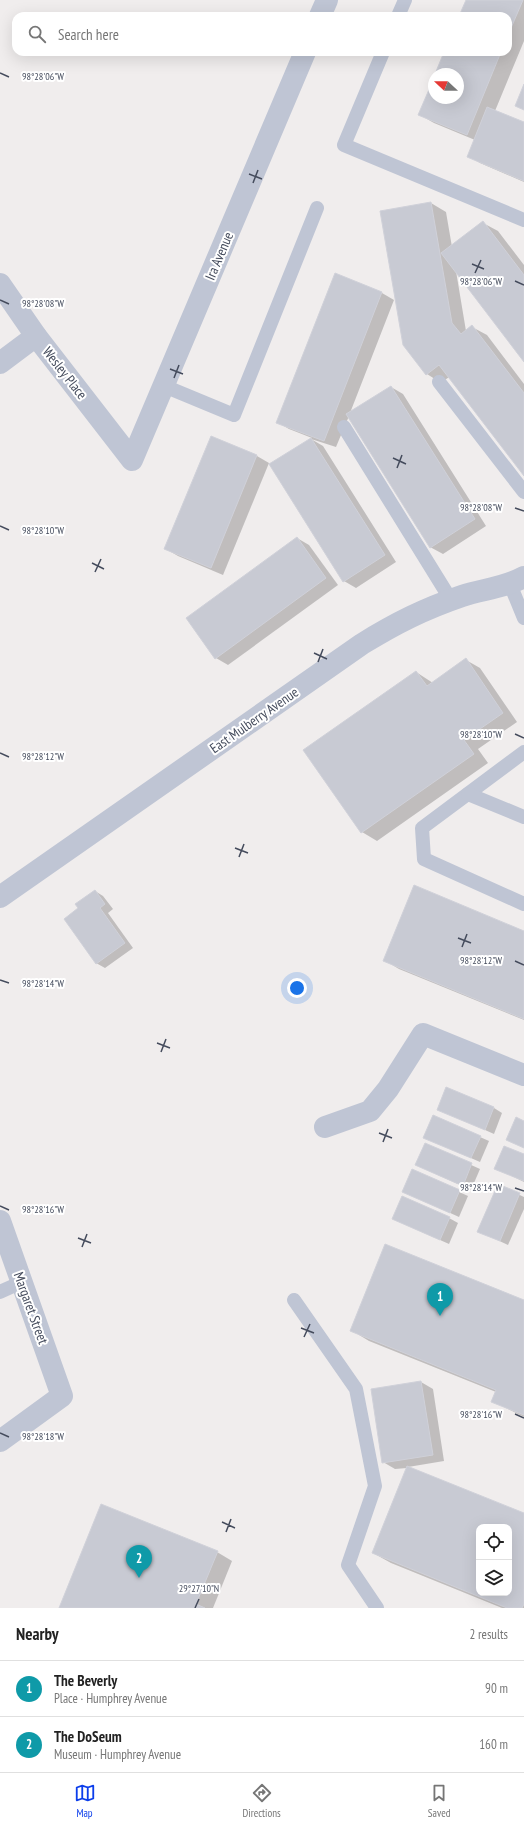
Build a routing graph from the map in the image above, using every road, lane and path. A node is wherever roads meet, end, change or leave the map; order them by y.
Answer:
1 (327, 0) edge
2 (405, 0) edge
3 (322, 12) edge
4 (400, 12) edge
5 (303, 56) edge
6 (381, 56) edge
7 (317, 208) dead end
8 (524, 220) edge
9 (0, 284) edge
10 (36, 336) junction
11 (0, 363) edge
12 (439, 382) dead end
13 (164, 386) junction
14 (344, 427) dead end
15 (132, 460) joint
16 (524, 492) edge
17 (517, 581) edge
18 (451, 600) junction
19 (524, 618) edge
20 (524, 752) edge
21 (468, 794) junction
22 (524, 817) edge
23 (0, 898) edge
24 (524, 904) edge
25 (524, 1075) edge
26 (325, 1127) dead end
27 (0, 1221) edge
28 (22, 1282) junction
29 (0, 1292) edge
30 (294, 1300) dead end
31 (0, 1441) edge
32 (377, 1608) edge

1 - 3 street
2 - 4 lane
5 - 13 street, Ira Avenue
6 - 8 lane
7 - 13 lane
9 - 10 street, Wesley Place
10 - 11 street
10 - 15 street, Wesley Place
12 - 16 lane
13 - 15 street, Ira Avenue
14 - 18 lane
17 - 18 street, East Mulberry Avenue
17 - 19 lane
18 - 23 street, East Mulberry Avenue
20 - 21 lane
21 - 22 lane
21 - 24 lane
25 - 26 street
27 - 28 street, Margaret Street
28 - 29 lane
28 - 31 street, Margaret Street
30 - 32 lane

